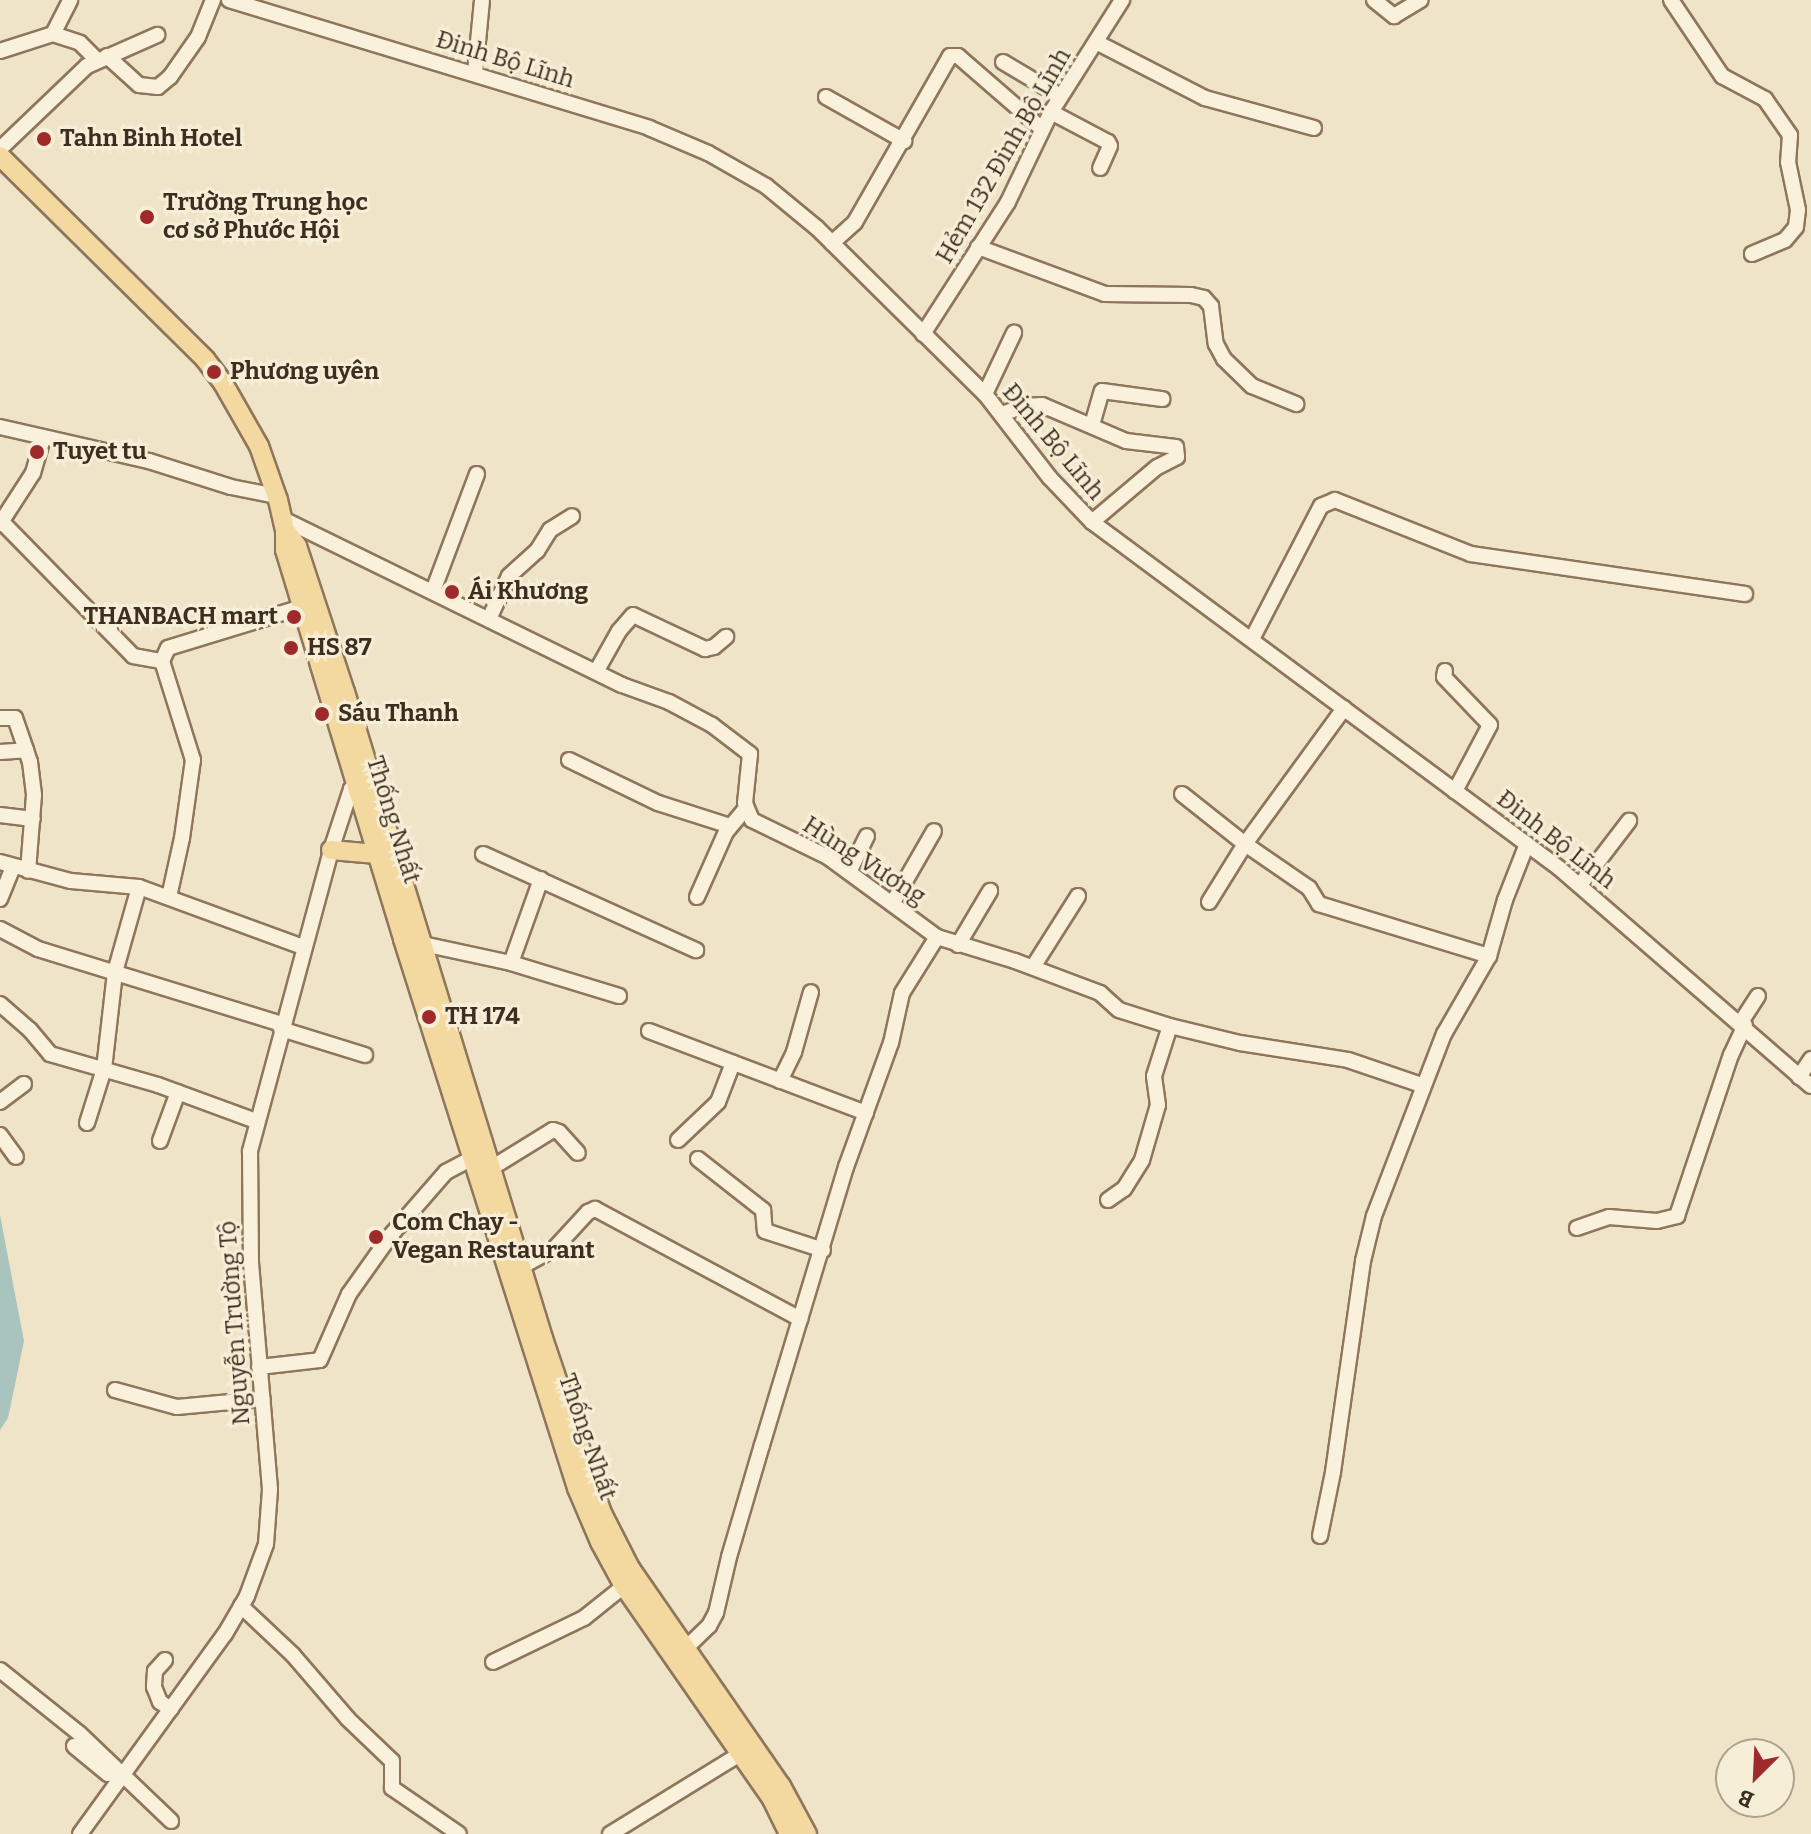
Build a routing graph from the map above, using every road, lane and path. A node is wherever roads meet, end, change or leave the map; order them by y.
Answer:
1 (70, 0) edge
2 (213, 0) edge
3 (229, 0) edge
4 (482, 0) edge
5 (1122, 0) edge
6 (1374, 0) edge
7 (1421, 0) edge
8 (1671, 0) edge
9 (53, 34) junction
10 (157, 35) dead end
11 (1096, 42) junction
12 (0, 51) edge
13 (102, 58) junction
14 (1003, 62) dead end
15 (475, 73) junction
16 (1060, 96) junction
17 (826, 97) dead end
18 (1051, 112) junction
19 (1314, 128) dead end
20 (1042, 129) junction
21 (904, 141) junction
22 (0, 149) edge
23 (0, 156) edge
24 (1100, 168) dead end
25 (832, 243) junction
26 (978, 247) junction
27 (1752, 254) dead end
28 (1014, 333) dead end
29 (923, 334) junction
30 (985, 394) junction
31 (1162, 399) dead end
32 (1296, 404) dead end
33 (1002, 414) junction
34 (1092, 425) junction
35 (0, 427) edge
36 (43, 438) junction
37 (477, 474) dead end
38 (277, 496) junction
39 (0, 499) edge
40 (15, 505) junction
41 (572, 516) dead end
42 (1092, 522) junction
43 (1, 523) edge
44 (284, 525) junction
45 (433, 591) junction
46 (1745, 594) dead end
47 (302, 607) junction
48 (489, 619) junction
49 (726, 637) dead end
50 (1252, 639) junction
51 (162, 661) junction
52 (1445, 671) dead end
53 (596, 672) junction
54 (1344, 708) junction
55 (0, 718) edge
56 (26, 750) junction
57 (0, 752) edge
58 (569, 760) dead end
59 (363, 780) junction
60 (1455, 791) junction
61 (1182, 794) dead end
62 (745, 809) junction
63 (0, 815) edge
64 (33, 819) junction
65 (1629, 821) dead end
66 (730, 826) junction
67 (934, 831) dead end
68 (867, 836) dead end
69 (1245, 844) junction
70 (1527, 844) junction
71 (331, 850) junction
72 (483, 854) dead end
73 (386, 855) junction
74 (7, 864) edge
75 (28, 871) junction
76 (849, 872) junction
77 (541, 879) junction
78 (1580, 885) junction
79 (139, 887) junction
80 (990, 891) dead end
81 (1078, 896) dead end
82 (169, 897) junction
83 (697, 897) dead end
84 (0, 899) edge
85 (1209, 902) dead end
86 (892, 904) junction
87 (0, 929) edge
88 (937, 937) junction
89 (423, 944) junction
90 (958, 945) junction
91 (303, 947) junction
92 (696, 950) dead end
93 (1489, 956) junction
94 (511, 963) junction
95 (1033, 967) junction
96 (115, 972) junction
97 (811, 992) dead end
98 (619, 996) dead end
99 (1758, 996) dead end
100 (0, 1004) edge
101 (1743, 1024) junction
102 (282, 1026) junction
103 (1170, 1026) junction
104 (649, 1031) dead end
105 (365, 1055) dead end
106 (1811, 1059) edge
107 (733, 1063) junction
108 (104, 1069) junction
109 (780, 1081) junction
110 (1805, 1081) edge
111 (24, 1084) dead end
112 (1422, 1085) junction
113 (178, 1092) junction
114 (0, 1102) edge
115 (866, 1113) junction
116 (256, 1121) junction
117 (471, 1122) junction
118 (87, 1123) dead end
119 (0, 1135) edge
120 (678, 1140) dead end
121 (160, 1141) dead end
122 (578, 1153) dead end
123 (16, 1157) dead end
124 (474, 1157) junction
125 (698, 1159) dead end
126 (493, 1167) junction
127 (1108, 1200) dead end
128 (1577, 1228) dead end
129 (823, 1250) junction
130 (523, 1266) junction
131 (800, 1319) junction
132 (259, 1367) junction
133 (115, 1390) dead end
134 (263, 1399) junction
135 (1320, 1536) dead end
136 (624, 1586) junction
137 (241, 1606) junction
138 (686, 1648) junction
139 (165, 1660) dead end
140 (493, 1662) dead end
141 (0, 1670) edge
142 (171, 1709) junction
143 (734, 1732) junction
144 (74, 1746) dead end
145 (740, 1754) junction
146 (120, 1779) junction
147 (171, 1821) dead end
148 (80, 1834) edge
149 (459, 1834) edge
150 (610, 1834) edge
151 (789, 1834) edge
152 (807, 1834) edge

1 - 9 street
2 - 13 street
3 - 15 street, Đinh Bộ Lĩnh
4 - 15 street
5 - 11 street, Hẻm 132 Đinh Bộ Lĩnh
6 - 7 street
8 - 27 street
9 - 12 street
9 - 13 street
10 - 13 street
11 - 16 street, Hẻm 132 Đinh Bộ Lĩnh
11 - 19 street
13 - 22 street
14 - 16 street
15 - 25 street, Đinh Bộ Lĩnh
16 - 18 street, Hẻm 132 Đinh Bộ Lĩnh
17 - 21 street
18 - 20 street, Hẻm 132 Đinh Bộ Lĩnh
18 - 24 street
20 - 21 street
20 - 26 street, Hẻm 132 Đinh Bộ Lĩnh
21 - 25 street
23 - 38 main road
25 - 29 street, Đinh Bộ Lĩnh
26 - 29 street, Hẻm 132 Đinh Bộ Lĩnh
26 - 32 street
28 - 30 street
29 - 30 street, Đinh Bộ Lĩnh
30 - 33 street, Đinh Bộ Lĩnh
31 - 34 street
33 - 34 street
33 - 42 street, Đinh Bộ Lĩnh
34 - 42 street
35 - 36 street
36 - 38 street
36 - 40 street
37 - 45 street
38 - 44 main road
39 - 40 street
40 - 43 street
41 - 48 street
42 - 50 street, Đinh Bộ Lĩnh
43 - 51 street
44 - 45 street
44 - 47 main road, Thống Nhất
44 - 59 main road, Thống Nhất
45 - 48 street
46 - 50 street
47 - 51 street
47 - 59 main road, Thống Nhất
48 - 53 street
49 - 53 street
50 - 54 street, Đinh Bộ Lĩnh
51 - 82 street
52 - 60 street
53 - 62 street
54 - 60 street, Đinh Bộ Lĩnh
54 - 69 street
55 - 56 street
56 - 57 street
56 - 64 street
58 - 66 street
59 - 71 street, Nguyễn Trường Tộ
59 - 73 main road, Thống Nhất
60 - 70 street, Đinh Bộ Lĩnh
61 - 69 street
62 - 66 street
62 - 76 street, Hùng Vương
63 - 64 street
64 - 75 street
65 - 78 street
66 - 83 street
67 - 86 street
68 - 76 street
69 - 85 street
69 - 93 street
70 - 78 street, Đinh Bộ Lĩnh
70 - 93 street
71 - 73 main road
71 - 91 street, Nguyễn Trường Tộ
72 - 77 street
73 - 89 main road, Thống Nhất
73 - 117 main road, Thống Nhất
74 - 75 street
74 - 84 street
75 - 79 street
76 - 86 street, Hùng Vương
77 - 92 street
77 - 94 street
78 - 101 street, Đinh Bộ Lĩnh
79 - 82 street
79 - 96 street
80 - 90 street
81 - 95 street
82 - 91 street
86 - 88 street, Hùng Vương
87 - 96 street
88 - 90 street, Hùng Vương
88 - 115 street
89 - 94 street
89 - 117 main road, Thống Nhất
90 - 95 street, Hùng Vương
91 - 102 street, Nguyễn Trường Tộ
93 - 112 street
94 - 98 street
95 - 103 street, Hùng Vương
96 - 102 street
96 - 108 street
97 - 109 street
99 - 101 street
100 - 108 street
101 - 110 street, Đinh Bộ Lĩnh
101 - 128 street
102 - 105 street
102 - 116 street, Nguyễn Trường Tộ
103 - 112 street, Hùng Vương
103 - 127 street
104 - 107 street
106 - 110 street
107 - 109 street
107 - 120 street
108 - 113 street
108 - 118 street
109 - 115 street
111 - 114 street
112 - 135 street
113 - 116 street
113 - 121 street
115 - 129 street
116 - 132 street, Nguyễn Trường Tộ
117 - 124 main road, Thống Nhất
117 - 126 main road, Thống Nhất
119 - 123 street
122 - 126 street
124 - 132 street
124 - 136 main road, Thống Nhất
125 - 129 street
126 - 130 main road, Thống Nhất
129 - 131 street
130 - 131 street
130 - 138 main road, Thống Nhất
131 - 138 street
132 - 134 street, Nguyễn Trường Tộ
133 - 134 street
134 - 137 street, Nguyễn Trường Tộ
136 - 140 street
136 - 143 main road, Thống Nhất
137 - 142 street, Nguyễn Trường Tộ
137 - 149 street
138 - 143 main road, Thống Nhất
139 - 142 street
141 - 146 street
142 - 146 street, Nguyễn Trường Tộ
143 - 145 main road, Thống Nhất
143 - 152 main road, Thống Nhất
144 - 146 street
145 - 150 street
145 - 151 main road, Thống Nhất
146 - 147 street
146 - 148 street, Nguyễn Trường Tộ

